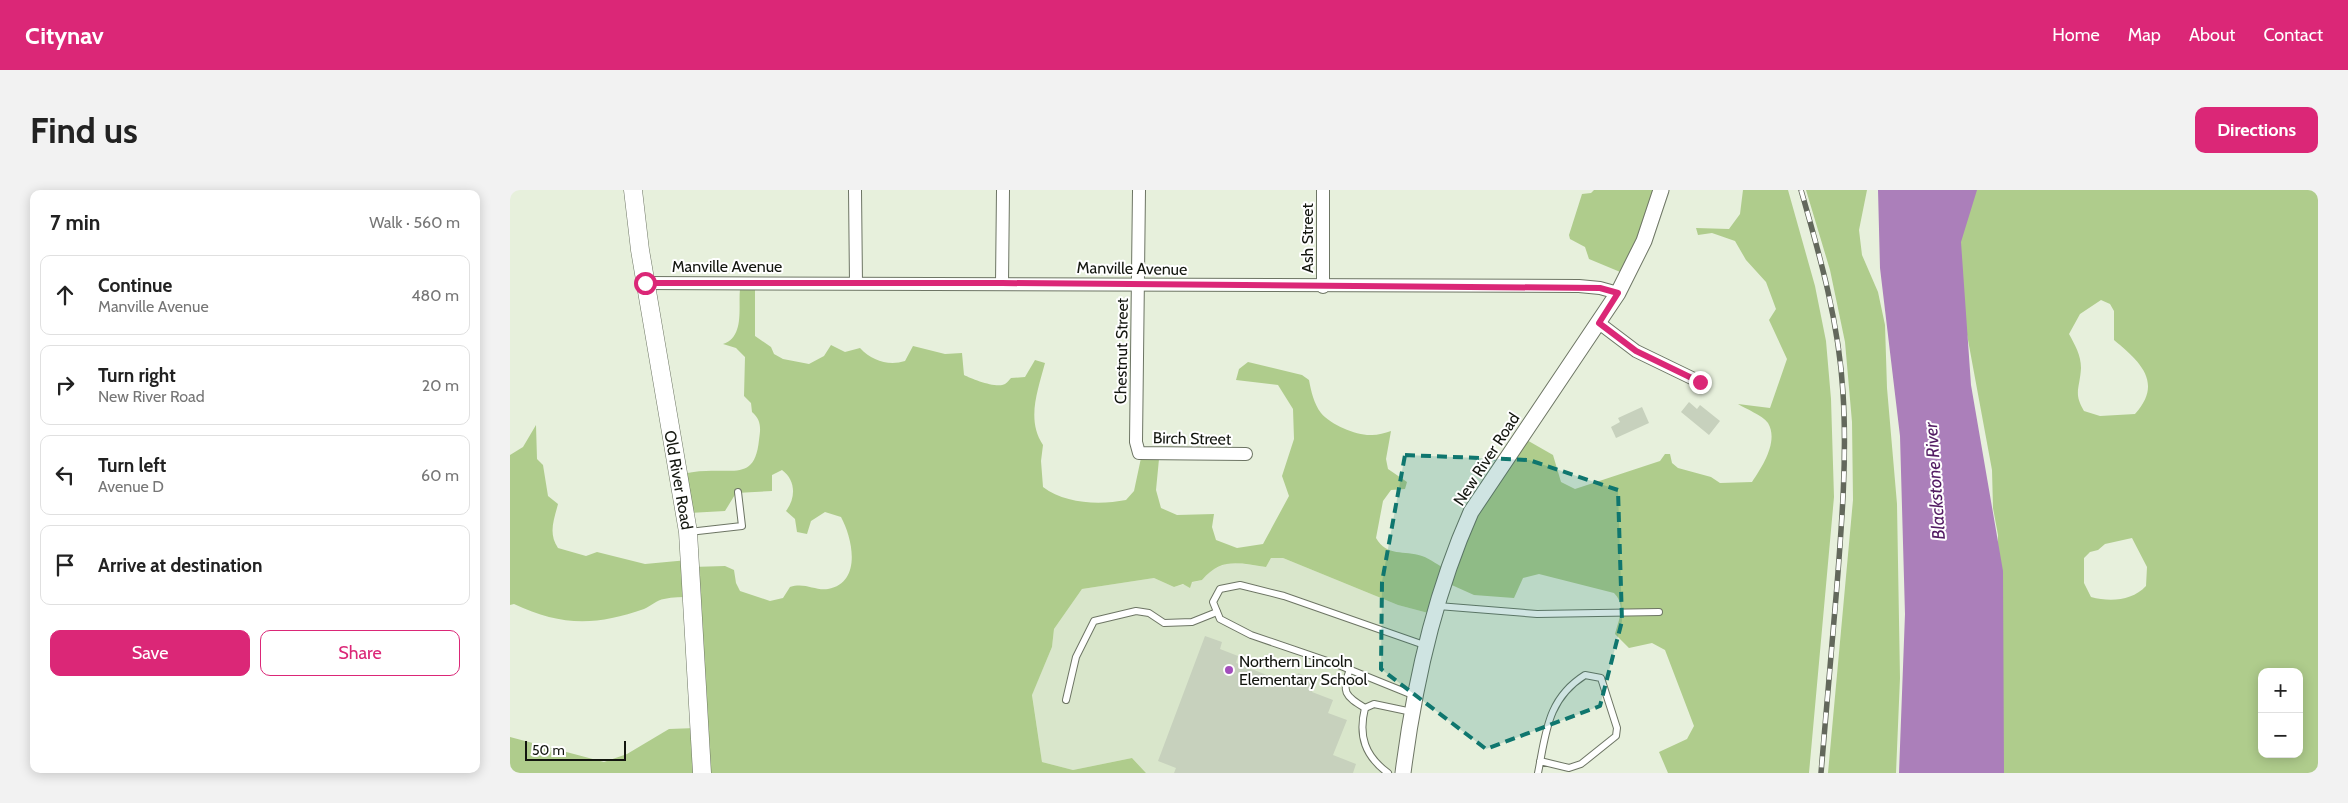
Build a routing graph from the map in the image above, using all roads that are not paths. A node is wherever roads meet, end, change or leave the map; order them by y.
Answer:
1 (632, 190) edge
2 (855, 190) edge
3 (1003, 190) edge
4 (1139, 190) edge
5 (1323, 190) edge
6 (1661, 190) edge
7 (645, 283) junction
8 (856, 283) junction
9 (1002, 283) junction
10 (1139, 284) junction
11 (1323, 287) junction
12 (1618, 293) junction
13 (1599, 323) junction
14 (1700, 382) dead end
15 (1139, 453) joint
16 (1246, 454) dead end
17 (738, 492) dead end
18 (688, 532) junction
19 (1437, 606) junction
20 (1217, 612) junction
21 (1659, 612) dead end
22 (1428, 646) junction
23 (1350, 669) junction
24 (1416, 696) junction
25 (1066, 700) dead end
26 (1365, 708) junction
27 (1414, 712) junction
28 (1540, 761) junction
29 (702, 773) edge
30 (1388, 773) edge
31 (1403, 773) edge
32 (1538, 773) edge

1 - 7 main road, Old River Road
2 - 8 street
3 - 9 street
4 - 10 street, Chestnut Street
5 - 11 street, Ash Street
6 - 12 street, New River Road
7 - 8 street, Manville Avenue
7 - 18 main road, Old River Road
8 - 9 street, Manville Avenue
9 - 10 street, Manville Avenue
10 - 11 street, Manville Avenue
10 - 15 street, Chestnut Street
11 - 12 street, Manville Avenue
12 - 13 street, New River Road
13 - 14 street
13 - 19 street, New River Road
15 - 16 street, Birch Street
17 - 18 lane
18 - 29 main road, Old River Road
19 - 21 lane
19 - 22 street, New River Road
20 - 22 lane
20 - 23 lane
20 - 25 lane
22 - 24 street, New River Road
23 - 24 lane
23 - 26 lane
24 - 27 street, New River Road
26 - 27 lane
26 - 30 lane
27 - 31 street, New River Road
28 - 28 lane
28 - 32 lane

